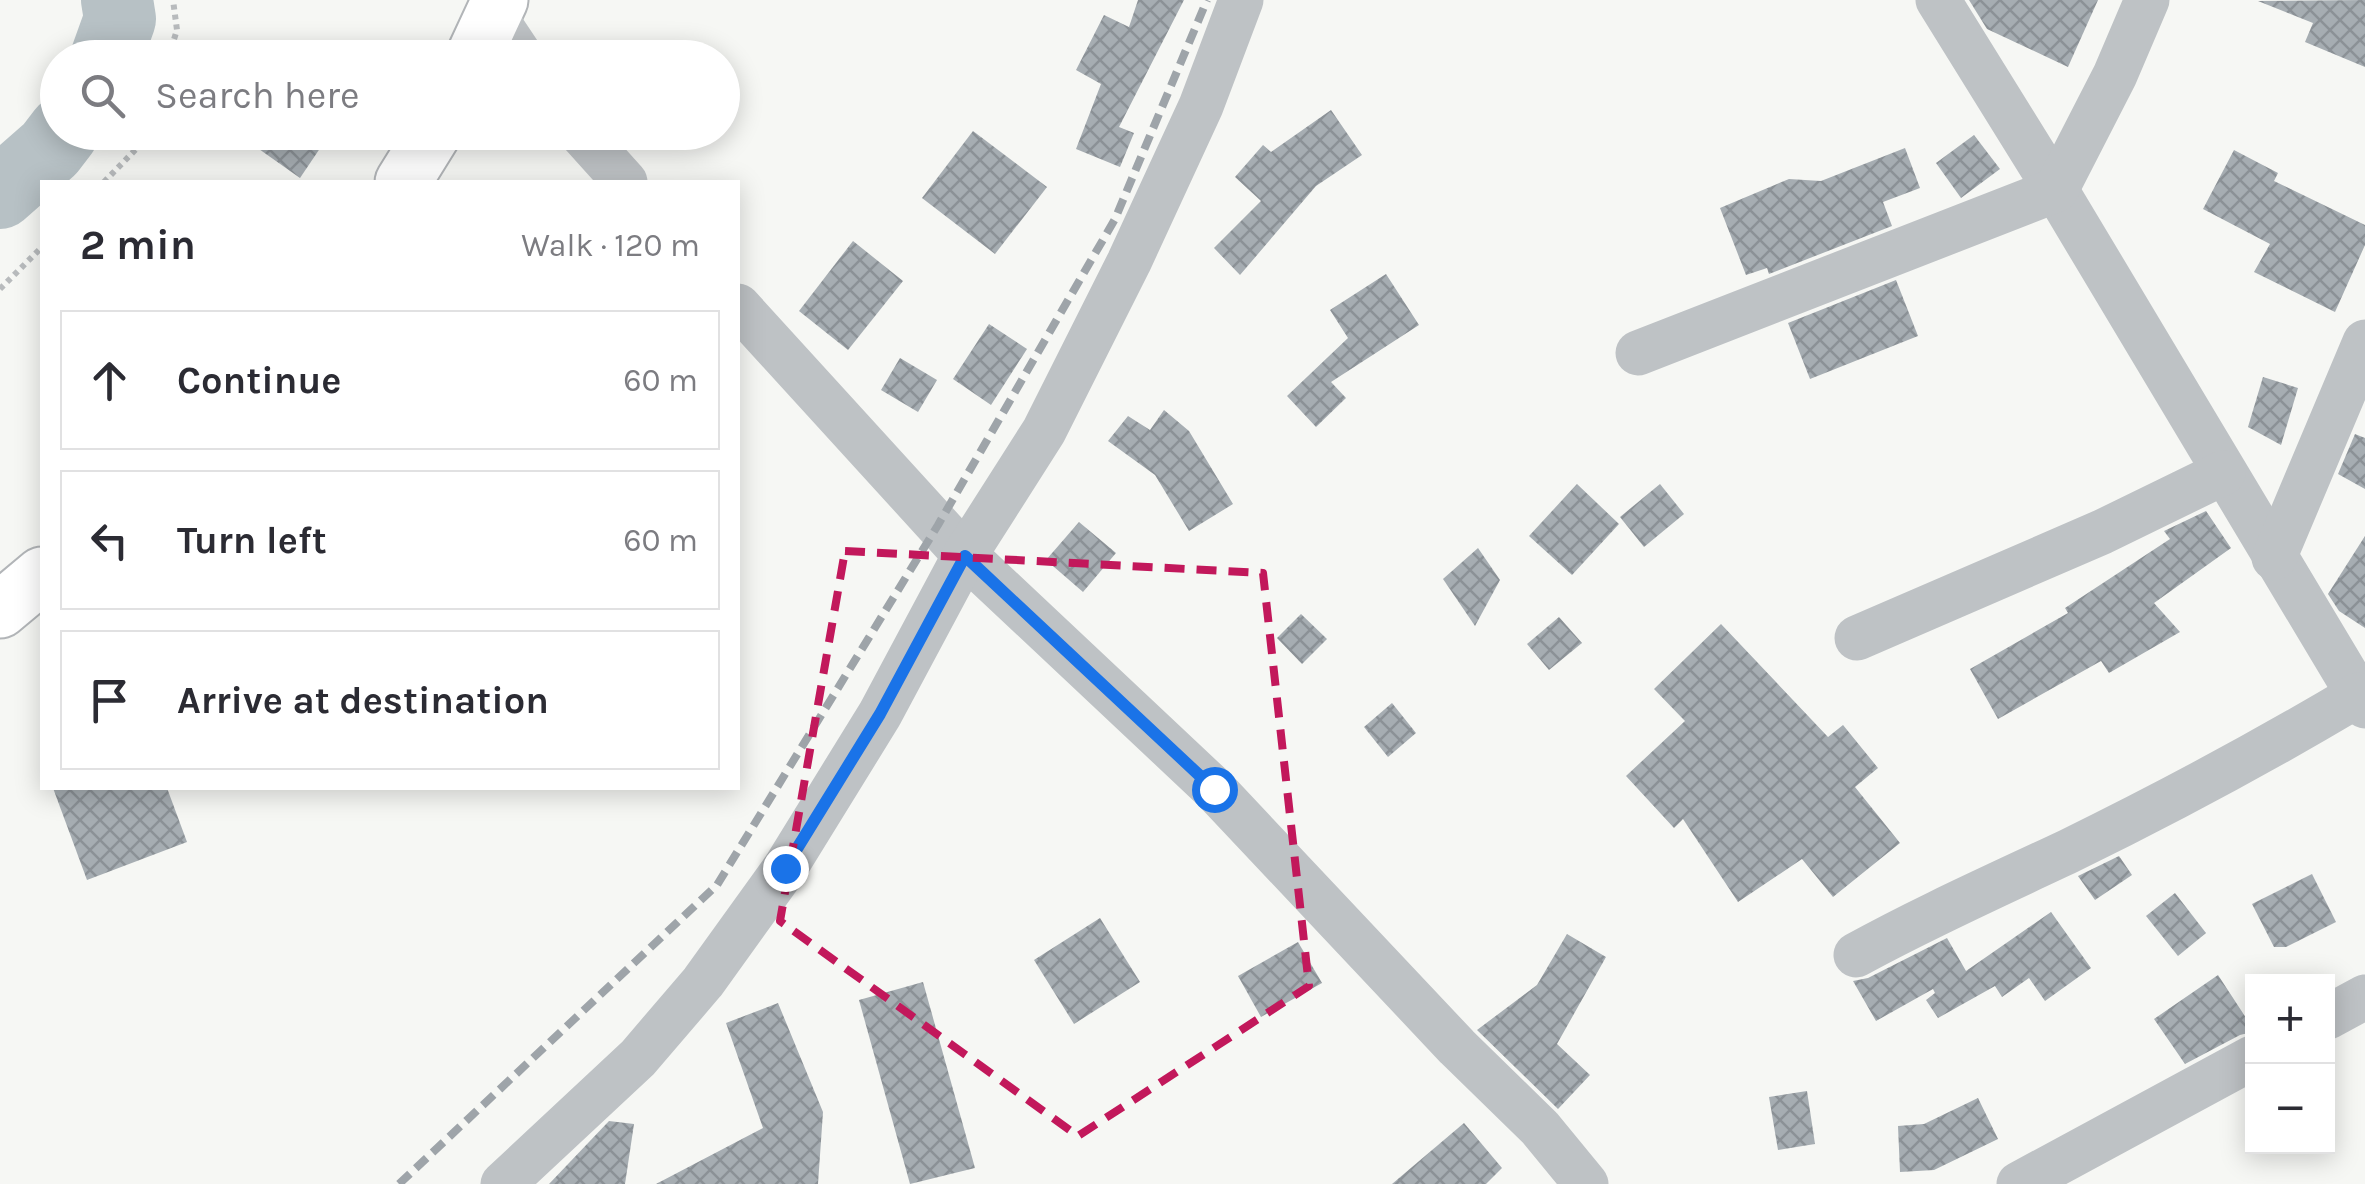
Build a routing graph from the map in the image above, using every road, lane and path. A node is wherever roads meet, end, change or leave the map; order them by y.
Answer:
1 (173, 0) edge
2 (1241, 0) edge
3 (1938, 0) edge
4 (2146, 0) edge
5 (174, 40) edge
6 (135, 150) edge
7 (423, 150) edge
8 (596, 150) edge
9 (106, 180) edge
10 (404, 180) edge
11 (623, 180) edge
12 (2056, 190) junction
13 (40, 249) edge
14 (0, 289) edge
15 (740, 308) edge
16 (2365, 342) edge
17 (1638, 352) dead end
18 (2224, 473) junction
19 (965, 556) junction
20 (2274, 558) junction
21 (40, 577) edge
22 (0, 610) edge
23 (1857, 638) dead end
24 (2362, 700) edge
25 (1856, 955) dead end
26 (2365, 997) edge
27 (2335, 1013) edge
28 (2245, 1062) edge
29 (502, 1184) edge
30 (1586, 1184) edge
31 (2019, 1184) edge

1 - 5 path
2 - 19 street
3 - 12 street
4 - 12 street
6 - 9 path
7 - 10 highway
8 - 11 street
12 - 17 street
12 - 18 street
13 - 14 path
15 - 19 street
16 - 20 street
18 - 20 street
18 - 23 street
19 - 29 street
19 - 30 street
20 - 24 street
21 - 22 highway
24 - 25 street
26 - 27 street
28 - 31 street

